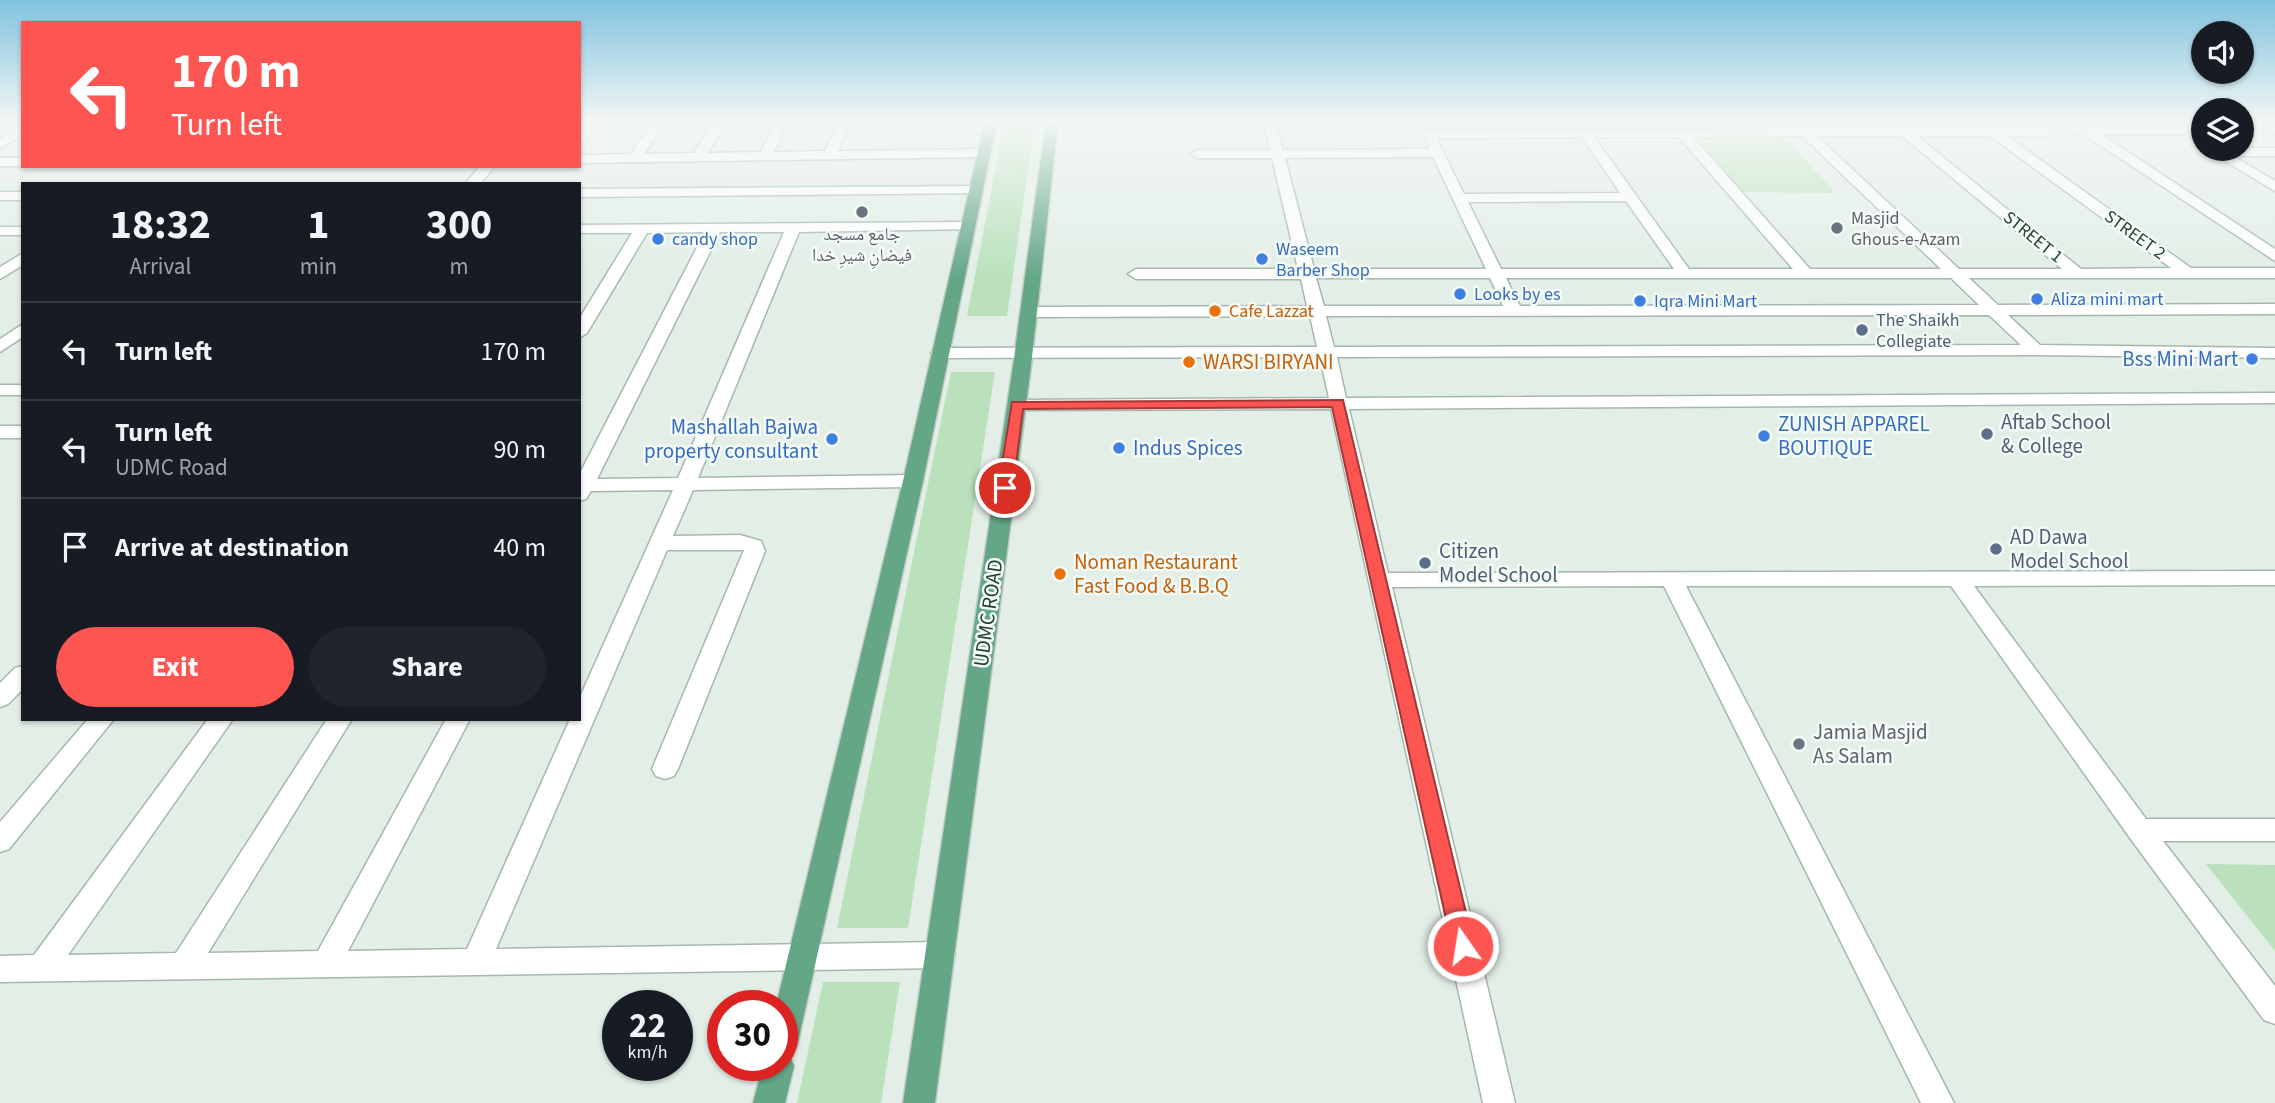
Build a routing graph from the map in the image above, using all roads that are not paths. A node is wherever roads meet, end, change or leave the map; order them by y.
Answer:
1 (979, 172) edge
2 (1046, 172) edge
3 (1282, 172) edge
4 (1447, 172) edge
5 (1613, 172) edge
6 (1717, 172) edge
7 (1848, 172) edge
8 (1954, 172) edge
9 (2050, 172) edge
10 (2149, 172) edge
11 (2251, 172) edge
12 (2275, 187) edge
13 (974, 190) junction
14 (581, 193) edge
15 (0, 196) edge
16 (21, 196) edge
17 (1630, 197) junction
18 (1459, 198) junction
19 (967, 226) junction
20 (793, 228) junction
21 (581, 229) edge
22 (642, 229) junction
23 (715, 229) junction
24 (0, 231) edge
25 (21, 231) edge
26 (2275, 256) edge
27 (21, 259) edge
28 (2077, 273) junction
29 (2187, 273) junction
30 (2275, 273) edge
31 (0, 274) edge
32 (1136, 274) dead end
33 (1307, 274) junction
34 (1496, 274) junction
35 (1685, 274) junction
36 (1806, 274) junction
37 (1955, 274) junction
38 (2275, 309) edge
39 (1994, 310) junction
40 (1514, 311) junction
41 (1029, 312) junction
42 (1317, 312) junction
43 (581, 330) edge
44 (21, 331) edge
45 (0, 348) edge
46 (21, 350) edge
47 (2036, 350) junction
48 (1024, 352) junction
49 (1327, 352) junction
50 (940, 353) junction
51 (2275, 353) edge
52 (0, 390) edge
53 (21, 390) edge
54 (2275, 398) edge
55 (1338, 403) junction
56 (1017, 405) junction
57 (0, 432) edge
58 (21, 432) edge
59 (913, 481) junction
60 (686, 484) junction
61 (581, 488) edge
62 (660, 543) junction
63 (1957, 578) junction
64 (2275, 578) edge
65 (1671, 579) junction
66 (1380, 580) junction
67 (21, 676) edge
68 (0, 698) edge
69 (100, 721) edge
70 (220, 721) edge
71 (339, 721) edge
72 (457, 721) edge
73 (665, 769) dead end
74 (2139, 830) junction
75 (2275, 830) edge
76 (0, 841) edge
77 (941, 955) junction
78 (803, 958) junction
79 (475, 963) junction
80 (326, 964) junction
81 (184, 967) junction
82 (0, 969) edge
83 (41, 969) junction
84 (795, 990) edge
85 (2275, 1010) edge
86 (774, 1081) edge
87 (769, 1103) edge
88 (919, 1103) edge
89 (1499, 1103) edge
90 (1938, 1103) edge

1 - 13 main road
2 - 41 main road, UDMC ROAD
3 - 33 street
4 - 18 street
5 - 17 street
6 - 36 street
7 - 37 street
8 - 28 street, STREET 1
9 - 29 street, STREET 2
10 - 26 street
11 - 12 street
13 - 14 street
13 - 19 main road
15 - 16 street
17 - 18 street
17 - 35 street
18 - 34 street
19 - 20 street
19 - 50 main road
20 - 23 street
20 - 60 street
21 - 22 street
22 - 23 street
22 - 43 street
23 - 61 street
24 - 25 street
27 - 31 street
28 - 29 street
28 - 37 street
29 - 30 street
32 - 33 street
33 - 34 street
33 - 42 street
34 - 35 street
34 - 40 street
35 - 36 street
36 - 37 street
37 - 39 street
38 - 39 street
39 - 40 street
39 - 47 street
40 - 42 street
41 - 42 street
41 - 48 main road, UDMC ROAD
42 - 49 street
44 - 45 street
45 - 46 street
47 - 49 street
47 - 51 street
48 - 49 street
48 - 50 street
48 - 56 main road, UDMC ROAD
49 - 55 street
50 - 59 main road
52 - 53 street
54 - 55 street
55 - 56 street
55 - 66 street
56 - 77 main road, UDMC ROAD
57 - 58 street
59 - 60 street
59 - 78 main road
60 - 61 street
60 - 62 street
62 - 73 street
62 - 79 street
63 - 64 street
63 - 65 street
63 - 74 street
65 - 66 street
65 - 90 street
66 - 89 street
67 - 68 street
69 - 76 street
70 - 83 street
71 - 81 street
72 - 80 street
74 - 75 street
74 - 85 street
77 - 78 street
77 - 88 main road, UDMC ROAD
78 - 79 street
78 - 84 main road
79 - 80 street
80 - 81 street
81 - 83 street
82 - 83 street
86 - 87 main road

